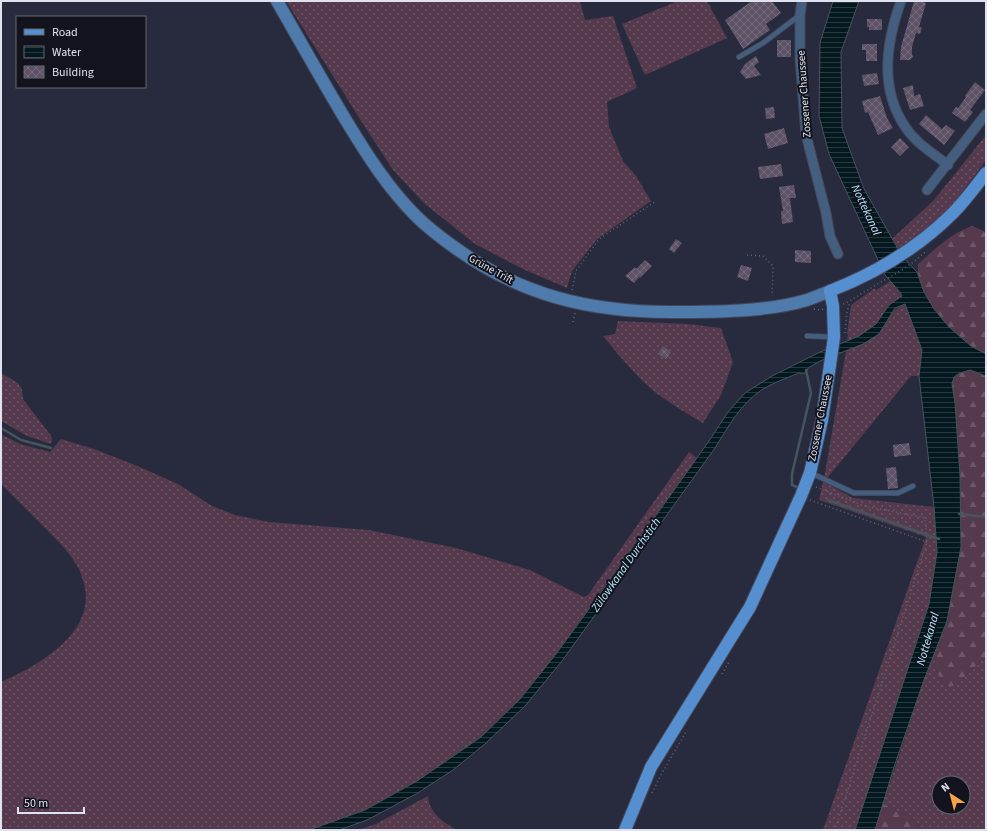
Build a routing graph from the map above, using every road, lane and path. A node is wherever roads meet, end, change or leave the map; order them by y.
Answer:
1 (276, 1) edge
2 (802, 1) edge
3 (901, 1) edge
4 (800, 15) junction
5 (739, 57) dead end
6 (986, 114) edge
7 (948, 164) junction
8 (986, 173) edge
9 (927, 190) dead end
10 (656, 201) dead end
11 (838, 254) dead end
12 (748, 255) dead end
13 (915, 261) dead end
14 (830, 291) junction
15 (772, 301) dead end
16 (569, 302) junction
17 (808, 336) dead end
18 (837, 340) junction
19 (810, 473) junction
20 (913, 486) dead end
21 (816, 487) dead end
22 (806, 498) junction
23 (928, 542) junction
24 (625, 830) edge
25 (835, 830) edge

1 - 16 main road, Grüne Trift
2 - 4 street, Zossener Chaussee
3 - 7 street
4 - 5 lane
4 - 11 street, Zossener Chaussee
6 - 7 street
7 - 9 street
8 - 14 main road
10 - 16 path
12 - 15 path
13 - 18 path
14 - 16 main road, Grüne Trift
14 - 18 main road, Zossener Chaussee
17 - 18 lane
18 - 19 main road, Zossener Chaussee
19 - 20 lane
19 - 22 main road, Zossener Chaussee
21 - 23 path
22 - 23 path
22 - 24 main road, Zossener Chaussee
23 - 25 path

